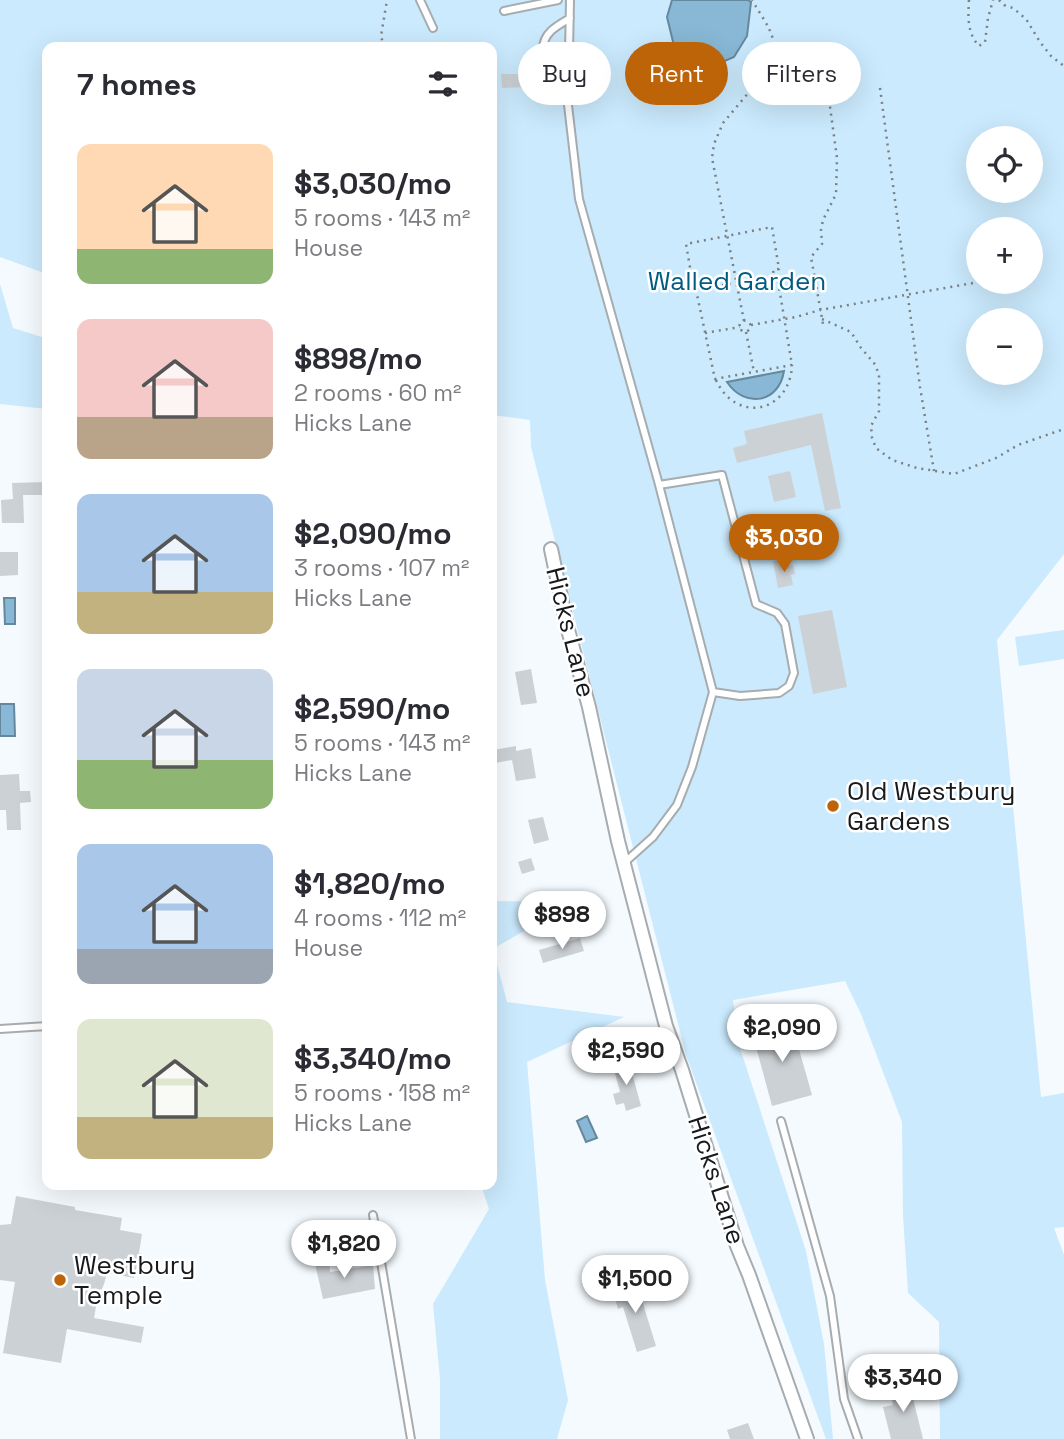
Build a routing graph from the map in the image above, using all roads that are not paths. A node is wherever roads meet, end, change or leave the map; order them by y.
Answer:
1 (420, 0) edge
2 (558, 0) edge
3 (570, 0) edge
4 (504, 11) dead end
5 (570, 18) junction
6 (433, 28) dead end
7 (544, 42) edge
8 (569, 42) edge
9 (568, 105) edge
10 (659, 485) junction
11 (551, 549) dead end
12 (713, 692) junction
13 (624, 863) junction
14 (42, 1026) edge
15 (0, 1029) edge
16 (781, 1121) dead end
17 (373, 1215) dead end
18 (411, 1439) edge
19 (807, 1439) edge
20 (858, 1439) edge

1 - 6 lane
2 - 4 lane
3 - 5 lane
5 - 7 lane
5 - 8 lane
9 - 10 lane
10 - 12 lane
10 - 12 lane
11 - 13 street, Hicks Lane
12 - 13 lane
13 - 19 street, Hicks Lane
14 - 15 lane
16 - 20 lane
17 - 18 lane

